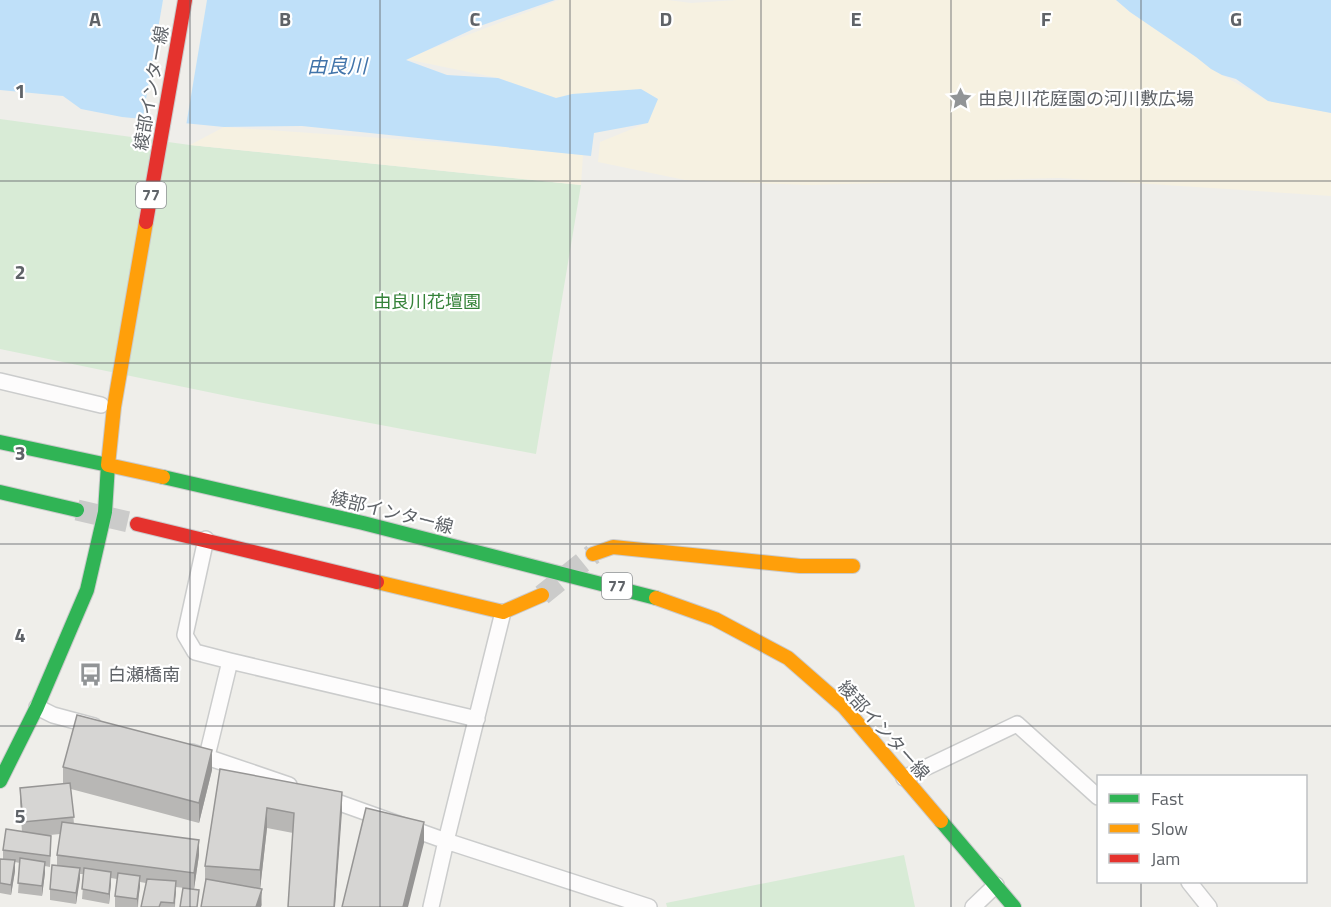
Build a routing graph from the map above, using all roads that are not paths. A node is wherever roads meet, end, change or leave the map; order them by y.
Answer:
1 (185, 0) edge
2 (0, 381) edge
3 (101, 405) dead end
4 (0, 442) edge
5 (108, 465) junction
6 (0, 492) edge
7 (77, 510) tunnel mouth
8 (137, 524) tunnel mouth
9 (206, 539) junction
10 (593, 554) tunnel mouth
11 (854, 566) dead end
12 (542, 595) tunnel mouth
13 (503, 612) junction
14 (230, 662) junction
15 (37, 707) junction
16 (477, 719) junction
17 (108, 730) edge
18 (174, 747) edge
19 (207, 756) junction
20 (904, 778) junction
21 (0, 781) edge
22 (1097, 796) edge
23 (446, 841) junction
24 (1189, 883) edge
25 (996, 885) junction
26 (432, 907) edge
27 (649, 907) edge
28 (973, 907) edge
29 (1014, 907) edge
30 (1209, 907) edge

1 - 5 main road, 綾部インター線 / 77
2 - 3 street
4 - 5 main road
5 - 15 main road
5 - 20 main road, 綾部インター線 / 77
6 - 7 main road
8 - 9 main road
9 - 13 main road
9 - 14 street
10 - 11 main road
12 - 13 main road
13 - 16 street
14 - 16 street
14 - 19 street
15 - 17 street
15 - 21 main road
16 - 23 street
18 - 19 street
19 - 23 street
20 - 22 street
20 - 25 main road, 綾部インター線 / 77
23 - 26 street
23 - 27 street
24 - 30 street
25 - 28 street
25 - 29 main road, 綾部インター線 / 77

